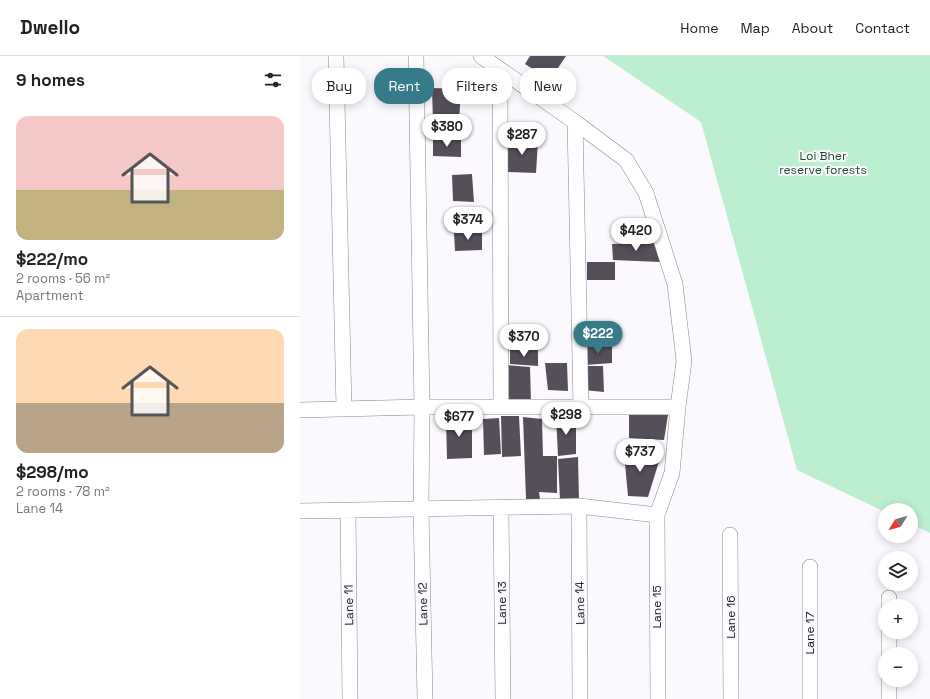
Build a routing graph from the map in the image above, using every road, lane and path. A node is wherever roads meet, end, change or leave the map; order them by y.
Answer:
1 (336, 56) edge
2 (416, 56) edge
3 (481, 56) edge
4 (497, 68) edge
5 (512, 78) edge
6 (500, 104) edge
7 (575, 122) junction
8 (581, 406) junction
9 (422, 407) junction
10 (501, 407) junction
11 (678, 407) junction
12 (344, 409) junction
13 (300, 410) edge
14 (579, 506) junction
15 (502, 508) junction
16 (421, 509) junction
17 (348, 510) junction
18 (300, 511) edge
19 (657, 515) junction
20 (730, 535) dead end
21 (810, 567) dead end
22 (889, 687) edge
23 (350, 699) edge
24 (425, 699) edge
25 (503, 699) edge
26 (580, 699) edge
27 (658, 699) edge
28 (731, 699) edge
29 (810, 699) edge
30 (889, 699) edge

1 - 12 street
2 - 9 street, Lane 12
3 - 4 street, Lane 15
5 - 7 street, Lane 15
6 - 10 street
7 - 8 street
7 - 11 street, Lane 15
8 - 10 street
8 - 11 street
9 - 10 street
9 - 12 street
9 - 16 street, Lane 12
11 - 19 street, Lane 15
12 - 13 street
14 - 15 street
14 - 19 street
14 - 26 street, Lane 14
15 - 16 street
15 - 25 street, Lane 13
16 - 17 street
16 - 24 street, Lane 12
17 - 18 street
17 - 23 street, Lane 11
19 - 27 street, Lane 15
20 - 28 street, Lane 16
21 - 29 street, Lane 17
22 - 30 street

